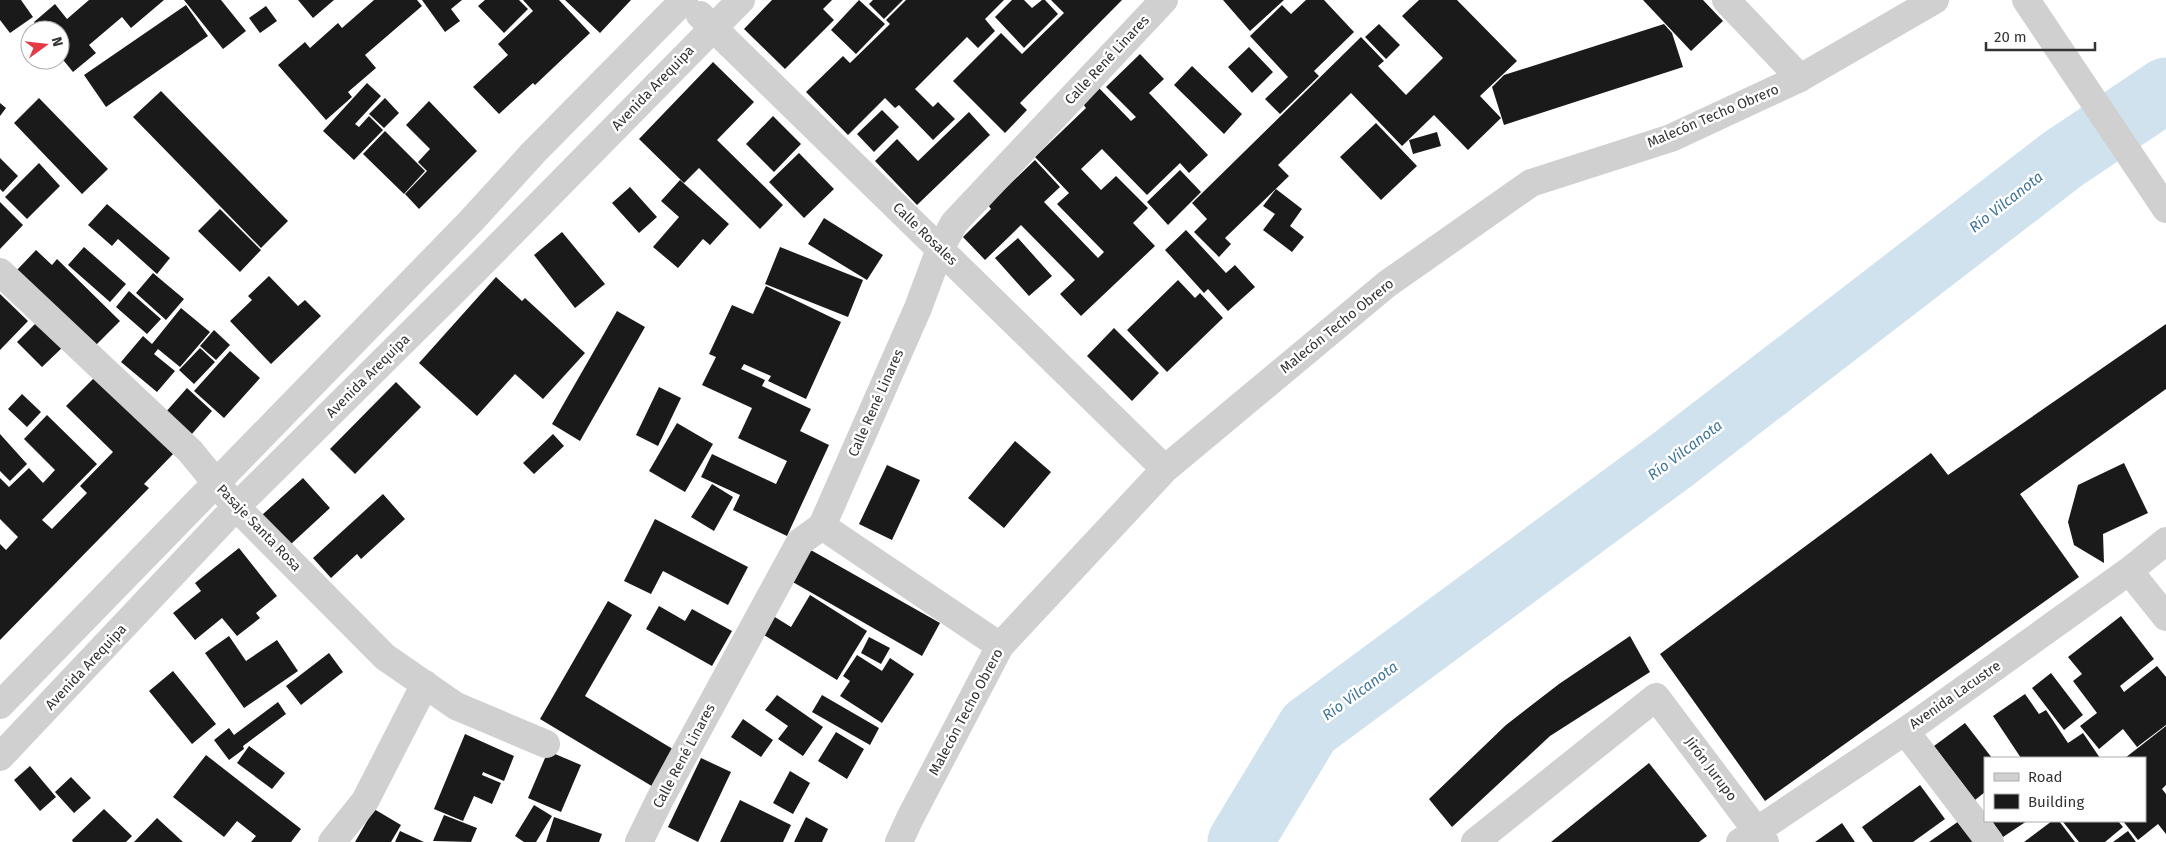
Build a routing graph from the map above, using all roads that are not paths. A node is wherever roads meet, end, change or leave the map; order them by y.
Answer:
1 (684, 0) edge
2 (741, 0) edge
3 (1164, 0) edge
4 (1726, 0) edge
5 (1935, 0) edge
6 (2026, 0) edge
7 (713, 27) junction
8 (1800, 78) junction
9 (2166, 209) edge
10 (940, 249) junction
11 (0, 272) edge
12 (1165, 469) junction
13 (216, 483) junction
14 (236, 507) junction
15 (822, 526) junction
16 (2166, 541) edge
17 (2129, 571) junction
18 (2166, 617) edge
19 (1000, 646) junction
20 (425, 684) junction
21 (0, 705) edge
22 (1905, 731) junction
23 (546, 744) dead end
24 (0, 758) edge
25 (1754, 838) edge
26 (332, 842) edge
27 (639, 842) edge
28 (899, 842) edge
29 (1475, 842) edge
30 (1990, 842) edge

1 - 7 street, Calle Rosales
1 - 13 street
2 - 7 street, Avenida Arequipa
3 - 10 street, Calle René Linares
4 - 8 street
5 - 8 street, Malecón Techo Obrero
6 - 9 street
7 - 10 street, Calle Rosales
7 - 14 street, Avenida Arequipa
8 - 12 street, Malecón Techo Obrero
10 - 12 street, Calle Rosales
10 - 15 street, Calle René Linares
11 - 13 street, Pasaje Santa Rosa
12 - 19 street, Malecón Techo Obrero
13 - 14 street, Pasaje Santa Rosa
13 - 21 street
14 - 20 street, Pasaje Santa Rosa
14 - 24 street, Avenida Arequipa
15 - 19 street
15 - 27 street, Calle René Linares
16 - 17 street, Avenida Lacustre
17 - 18 street
17 - 22 street, Avenida Lacustre
19 - 28 street, Malecón Techo Obrero
20 - 23 street, Pasaje Santa Rosa
20 - 26 street
22 - 25 street, Avenida Lacustre
22 - 30 street
25 - 29 street, Jirón Jurupo

